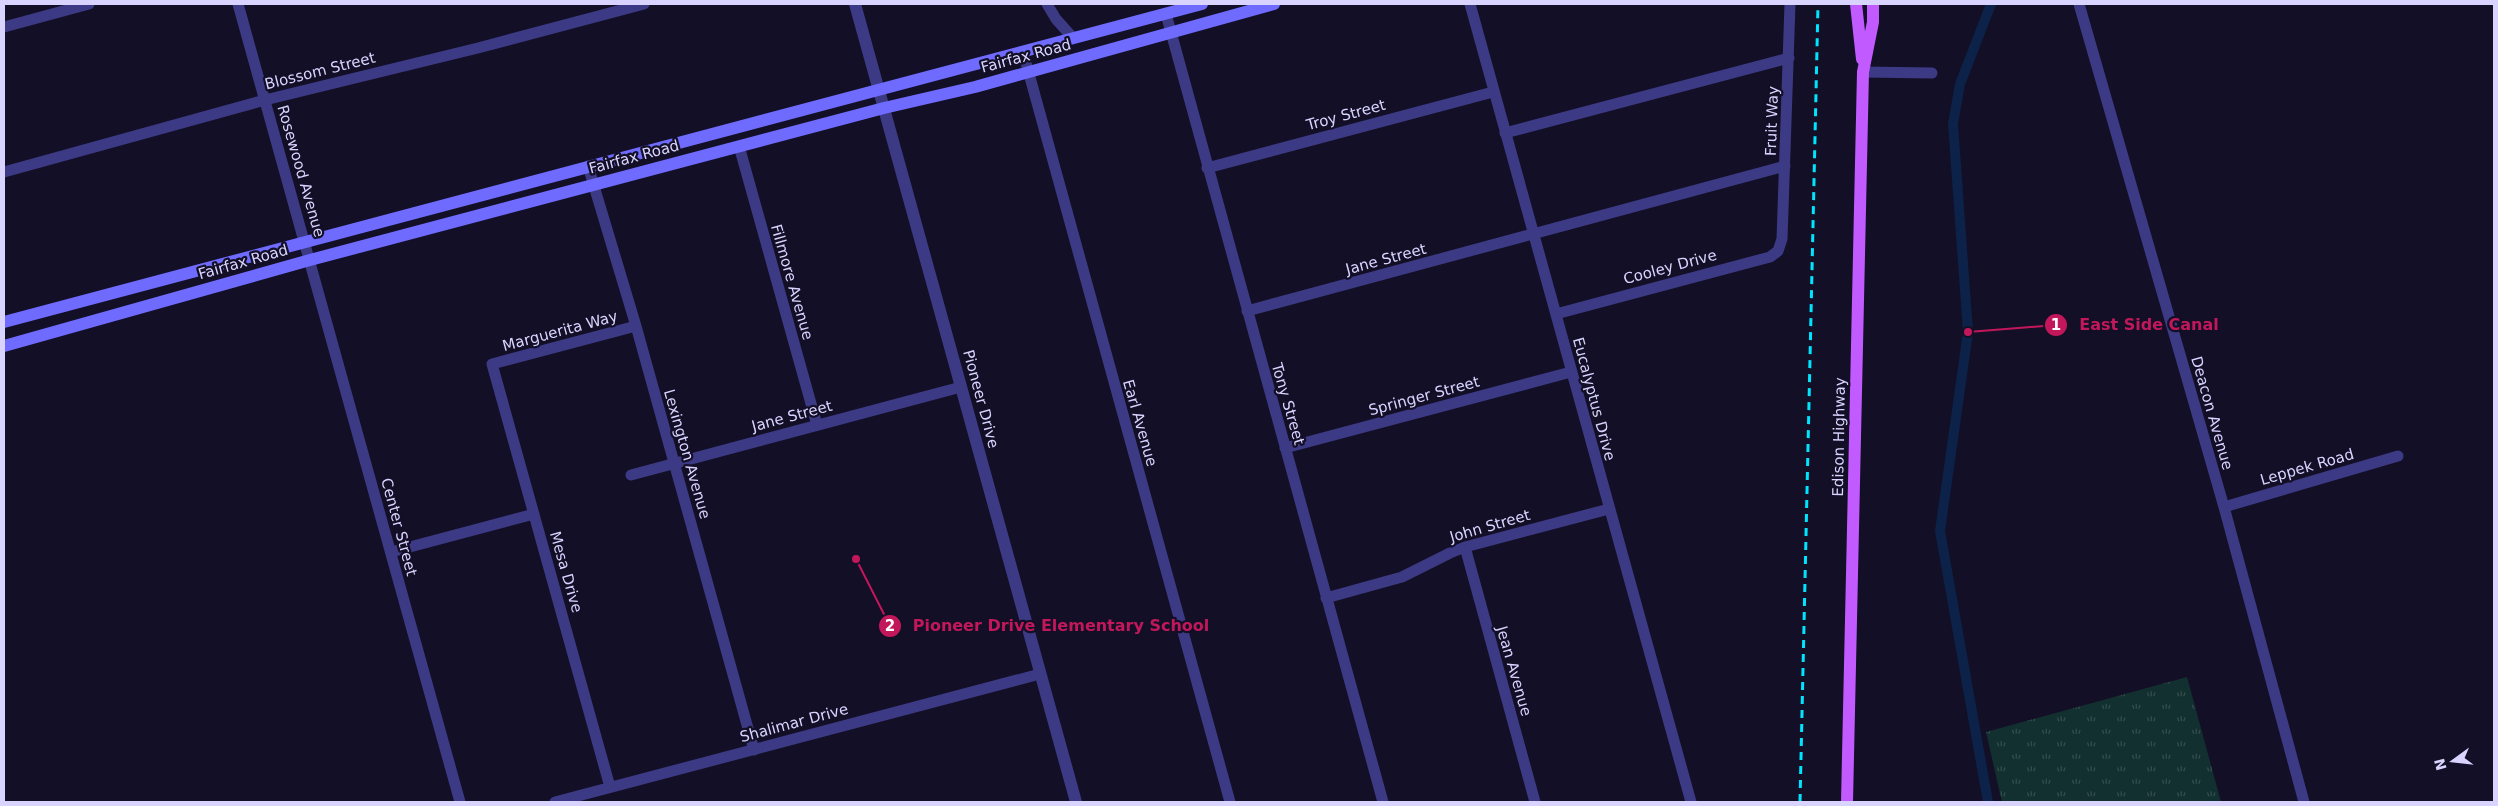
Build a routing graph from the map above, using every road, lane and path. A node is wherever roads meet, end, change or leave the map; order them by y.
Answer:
1 (89, 4) edge
2 (238, 4) edge
3 (644, 4) edge
4 (854, 4) edge
5 (1047, 4) edge
6 (1202, 4) edge
7 (1274, 4) edge
8 (1470, 4) edge
9 (1790, 4) edge
10 (1856, 4) edge
11 (1873, 4) edge
12 (2079, 4) edge
13 (1166, 14) junction
14 (4, 27) edge
15 (1170, 32) junction
16 (1074, 38) junction
17 (1022, 52) junction
18 (1789, 58) junction
19 (1864, 72) junction
20 (1028, 73) junction
21 (1932, 73) dead end
22 (880, 90) junction
23 (1493, 92) junction
24 (265, 100) junction
25 (884, 108) junction
26 (1505, 134) junction
27 (739, 146) junction
28 (588, 166) junction
29 (1785, 166) junction
30 (1207, 168) junction
31 (4, 172) edge
32 (594, 185) junction
33 (1533, 235) junction
34 (1782, 239) joint
35 (305, 242) junction
36 (310, 260) junction
37 (1247, 311) junction
38 (1556, 314) junction
39 (4, 322) edge
40 (636, 326) junction
41 (4, 346) edge
42 (492, 364) joint
43 (1571, 372) junction
44 (961, 387) junction
45 (817, 425) junction
46 (1285, 448) junction
47 (2398, 456) dead end
48 (674, 463) junction
49 (631, 475) dead end
50 (2224, 507) junction
51 (1609, 509) junction
52 (534, 514) junction
53 (1464, 547) junction
54 (391, 552) junction
55 (1326, 598) junction
56 (1040, 674) junction
57 (754, 750) junction
58 (610, 788) junction
59 (460, 802) edge
60 (555, 802) edge
61 (1076, 802) edge
62 (1230, 802) edge
63 (1383, 802) edge
64 (1536, 802) edge
65 (1691, 802) edge
66 (1847, 802) edge
67 (2304, 802) edge

1 - 14 street
2 - 24 street, Rosewood Avenue
3 - 24 street, Blossom Street
4 - 22 street, Pioneer Drive
5 - 16 street
6 - 13 main road, Fairfax Road
7 - 15 main road, Fairfax Road
8 - 23 street, Eucalyptus Drive
9 - 18 street, Fruit Way
10 - 19 main road, Edison Highway
11 - 19 main road, Edison Highway
12 - 50 street, Deacon Avenue
13 - 15 street, Tony Street
13 - 16 main road, Fairfax Road
15 - 20 main road, Fairfax Road
15 - 30 street, Tony Street
16 - 17 main road, Fairfax Road
17 - 20 street, Earl Avenue
17 - 22 main road, Fairfax Road
18 - 26 street
18 - 29 street, Fruit Way
19 - 21 street
19 - 66 main road, Edison Highway
20 - 25 main road, Fairfax Road
20 - 62 street, Earl Avenue
22 - 25 street, Pioneer Drive
22 - 28 main road, Fairfax Road
23 - 26 street, Eucalyptus Drive
23 - 30 street, Troy Street
24 - 31 street, Blossom Street
24 - 35 street, Rosewood Avenue
25 - 27 main road, Fairfax Road
25 - 44 street, Pioneer Drive
26 - 33 street, Eucalyptus Drive
27 - 32 main road, Fairfax Road
27 - 45 street, Fillmore Avenue
28 - 32 street, Lexington Avenue
28 - 35 main road, Fairfax Road
29 - 33 street, Jane Street
29 - 34 street, Fruit Way
30 - 37 street, Tony Street
32 - 36 main road, Fairfax Road
32 - 40 street, Lexington Avenue
33 - 37 street, Jane Street
33 - 38 street, Eucalyptus Drive
34 - 38 street, Cooley Drive
35 - 36 street, Rosewood Avenue
35 - 39 main road, Fairfax Road
36 - 41 main road, Fairfax Road
36 - 54 street, Center Street
37 - 46 street, Tony Street
38 - 43 street, Eucalyptus Drive
40 - 42 street, Marguerita Way
40 - 48 street, Lexington Avenue
42 - 52 street, Mesa Drive
43 - 46 street, Springer Street
43 - 51 street, Eucalyptus Drive
44 - 45 street, Jane Street
44 - 56 street, Pioneer Drive
45 - 48 street, Jane Street
46 - 55 street, Tony Street
47 - 50 street, Leppek Road
48 - 49 street, Jane Street
48 - 57 street, Lexington Avenue
50 - 67 street, Deacon Avenue
51 - 53 street, John Street
51 - 65 street, Eucalyptus Drive
52 - 54 street
52 - 58 street, Mesa Drive
53 - 55 street, John Street
53 - 64 street, Jean Avenue
54 - 59 street, Center Street
55 - 63 street, Tony Street
56 - 57 street, Shalimar Drive
56 - 61 street, Pioneer Drive
57 - 58 street, Shalimar Drive
58 - 60 street, Shalimar Drive

